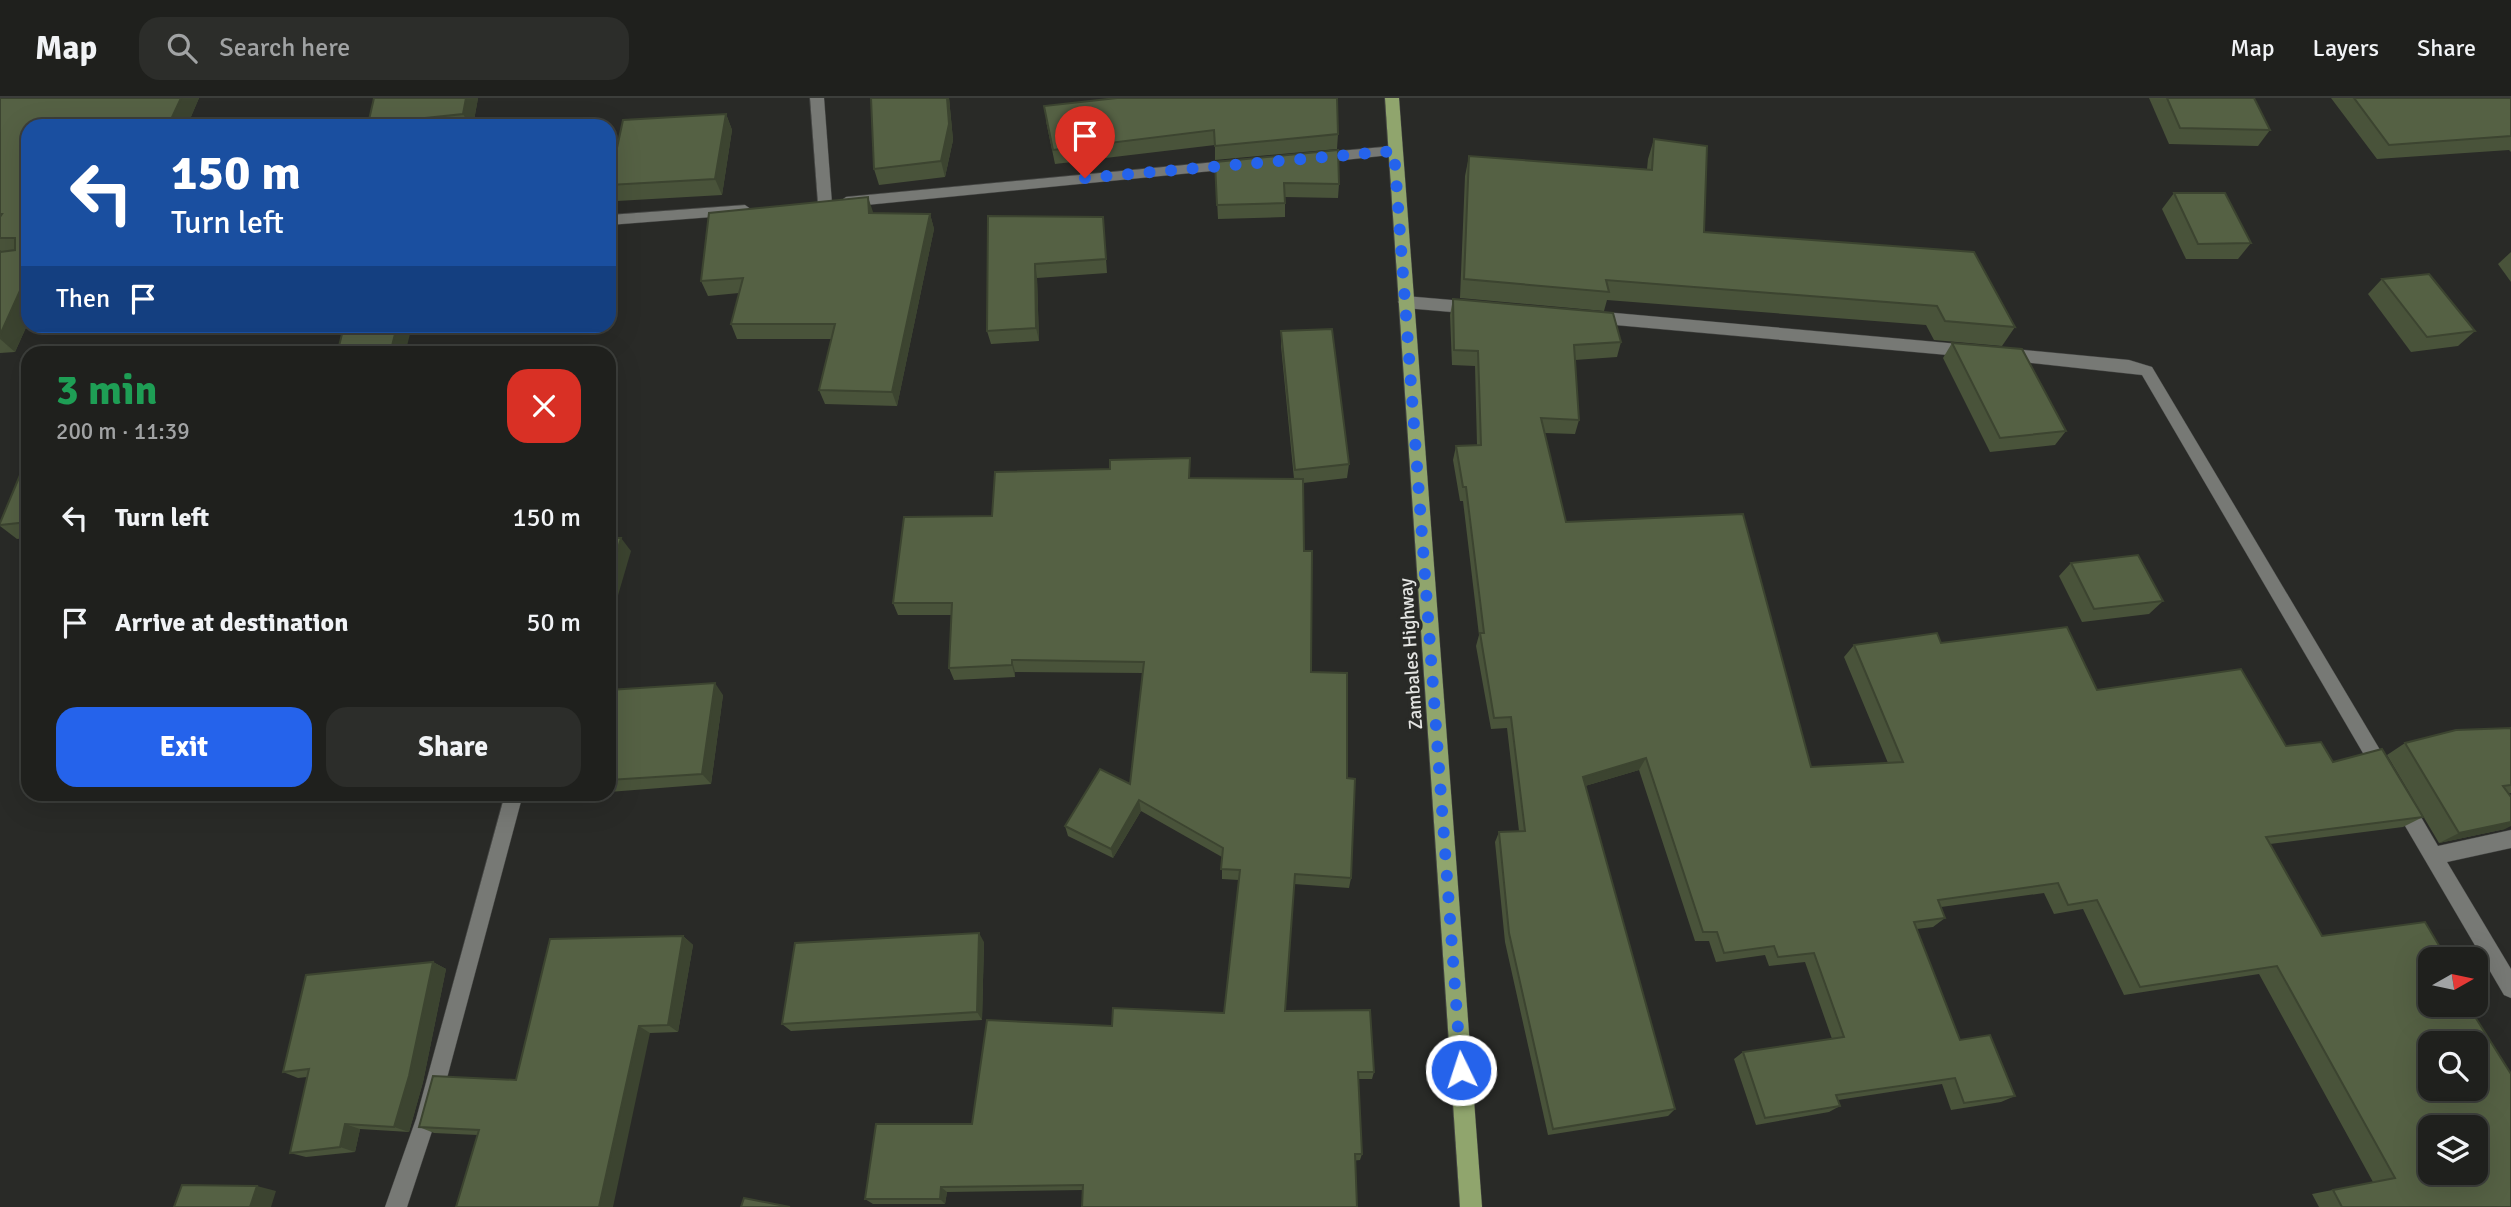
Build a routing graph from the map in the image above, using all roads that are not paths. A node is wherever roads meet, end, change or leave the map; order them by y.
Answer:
1 (817, 98) edge
2 (1392, 98) edge
3 (1394, 151) junction
4 (1299, 159) edge
5 (1258, 163) edge
6 (757, 209) edge
7 (616, 219) edge
8 (1405, 302) junction
9 (1488, 309) edge
10 (1571, 315) edge
11 (512, 801) edge
12 (2511, 839) edge
13 (2433, 856) junction
14 (2511, 988) edge
15 (396, 1207) edge
16 (1471, 1207) edge

1 - 5 street
2 - 3 main road, Zambales Highway
3 - 4 street
3 - 8 main road, Zambales Highway
6 - 7 street
8 - 9 street
8 - 16 main road, Zambales Highway
10 - 13 street
11 - 15 street
12 - 13 street
13 - 14 street

